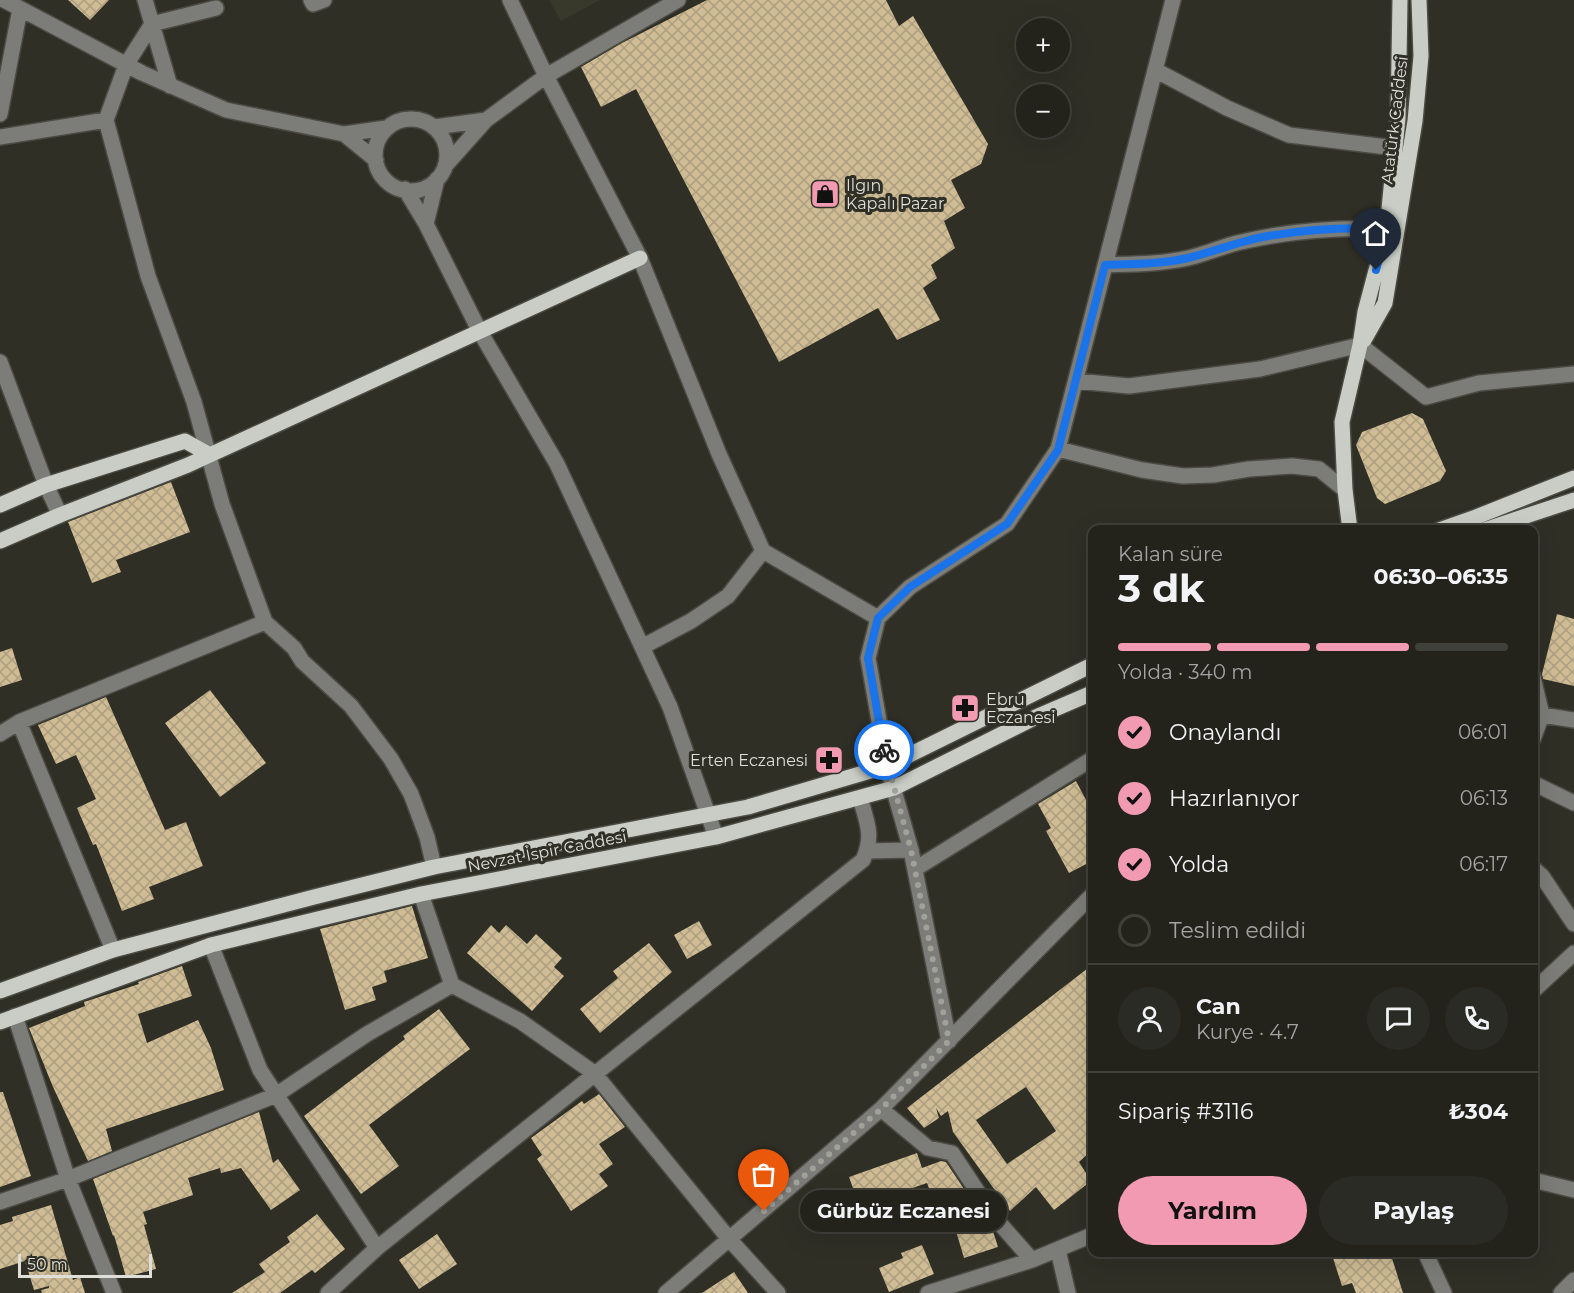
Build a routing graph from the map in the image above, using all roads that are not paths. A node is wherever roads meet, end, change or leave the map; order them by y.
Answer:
1 (4, 0) edge
2 (145, 0) edge
3 (311, 0) edge
4 (324, 0) edge
5 (510, 0) edge
6 (678, 0) edge
7 (1173, 0) edge
8 (1400, 0) edge
9 (1419, 0) edge
10 (216, 8) dead end
11 (20, 9) junction
12 (152, 24) junction
13 (126, 65) junction
14 (1155, 70) junction
15 (546, 76) junction
16 (170, 86) junction
17 (0, 114) edge
18 (106, 120) junction
19 (486, 120) junction
20 (435, 127) junction
21 (386, 128) junction
22 (344, 134) junction
23 (0, 137) edge
24 (1395, 148) junction
25 (375, 160) junction
26 (441, 172) junction
27 (405, 189) junction
28 (426, 224) junction
29 (1387, 229) junction
30 (640, 258) junction
31 (1105, 265) junction
32 (479, 330) junction
33 (1360, 345) junction
34 (0, 362) edge
35 (1574, 374) edge
36 (1076, 381) junction
37 (1058, 450) junction
38 (210, 455) junction
39 (1574, 478) edge
40 (46, 485) junction
41 (1345, 490) junction
42 (1574, 500) edge
43 (0, 505) edge
44 (60, 515) junction
45 (1349, 525) edge
46 (1453, 525) edge
47 (1499, 525) edge
48 (0, 541) edge
49 (763, 551) junction
50 (878, 618) junction
51 (265, 622) junction
52 (642, 647) junction
53 (1088, 667) edge
54 (1088, 695) edge
55 (1538, 698) edge
56 (1542, 715) junction
57 (1574, 720) edge
58 (19, 722) junction
59 (1538, 726) edge
60 (0, 734) edge
61 (1088, 761) edge
62 (887, 766) junction
63 (1538, 785) edge
64 (894, 788) junction
65 (860, 798) junction
66 (1574, 802) edge
67 (709, 816) junction
68 (716, 837) junction
69 (911, 850) junction
70 (867, 851) junction
71 (434, 867) junction
72 (915, 869) junction
73 (1538, 872) edge
74 (421, 894) junction
75 (1088, 901) edge
76 (1574, 924) edge
77 (211, 945) junction
78 (113, 950) junction
79 (1574, 953) edge
80 (452, 985) junction
81 (1538, 986) edge
82 (0, 991) edge
83 (15, 1016) junction
84 (0, 1022) edge
85 (949, 1041) junction
86 (594, 1073) junction
87 (276, 1095) junction
88 (881, 1109) junction
89 (68, 1179) junction
90 (1538, 1181) edge
91 (1574, 1190) edge
92 (0, 1202) edge
93 (1088, 1237) edge
94 (730, 1240) junction
95 (377, 1248) junction
96 (1058, 1250) junction
97 (1427, 1257) edge
98 (1032, 1260) junction
99 (1574, 1280) edge
100 (114, 1293) edge
101 (328, 1293) edge
102 (666, 1293) edge
103 (778, 1293) edge
104 (928, 1293) edge
105 (1068, 1293) edge
106 (1444, 1293) edge
107 (1561, 1293) edge

1 - 11 street
2 - 12 street
3 - 4 street
5 - 15 street
6 - 15 street
7 - 14 street
8 - 24 main road, Atatürk Caddesi
9 - 33 main road, Atatürk Caddesi
10 - 12 street
11 - 13 street
11 - 17 street
12 - 13 street
12 - 16 street
13 - 16 street
13 - 18 street
14 - 24 street
14 - 31 street
15 - 19 street
15 - 30 street
16 - 22 street
18 - 23 street
18 - 38 street
19 - 20 street
19 - 26 street
20 - 21 street
20 - 26 street
21 - 22 street
21 - 25 street
22 - 25 street
24 - 29 main road, Atatürk Caddesi
25 - 27 street
26 - 27 street
26 - 28 street
27 - 28 street
28 - 32 street
29 - 31 street
29 - 33 main road, Atatürk Caddesi
30 - 32 main road
30 - 49 street
31 - 36 street
32 - 38 main road
32 - 52 street
33 - 35 street
33 - 36 street
33 - 41 main road, Atatürk Caddesi
34 - 40 street
36 - 37 street
37 - 41 street
37 - 50 street
38 - 40 main road
38 - 44 main road
38 - 51 street
39 - 46 main road
40 - 43 main road
40 - 44 street
41 - 45 main road, Atatürk Caddesi
42 - 47 main road
44 - 48 main road
49 - 50 street
49 - 52 street
50 - 62 street
51 - 58 street
51 - 71 street
52 - 67 street
53 - 62 main road, Nevzat İspir Caddesi
54 - 64 main road, Nevzat İspir Caddesi
55 - 56 street
56 - 57 street
56 - 59 street
58 - 60 street
58 - 78 street
61 - 72 street
62 - 64 street
62 - 67 main road, Nevzat İspir Caddesi
63 - 66 street
64 - 65 main road, Nevzat İspir Caddesi
64 - 69 street
65 - 68 main road, Nevzat İspir Caddesi
65 - 70 street
67 - 68 street
67 - 71 main road, Nevzat İspir Caddesi
68 - 74 main road, Nevzat İspir Caddesi
69 - 70 street
69 - 72 street
70 - 86 street
71 - 78 main road, Nevzat İspir Caddesi
72 - 85 street
73 - 76 street
74 - 77 main road, Nevzat İspir Caddesi
74 - 80 street
75 - 85 street
77 - 83 main road, Nevzat İspir Caddesi
77 - 87 street
78 - 82 main road, Nevzat İspir Caddesi
79 - 81 street
80 - 86 street
80 - 87 street
83 - 84 main road, Nevzat İspir Caddesi
83 - 89 street
85 - 88 street
86 - 94 street
86 - 95 street
87 - 89 street
87 - 95 street
88 - 94 street
88 - 98 street
89 - 92 street
89 - 100 street
90 - 91 street
93 - 96 street
94 - 102 street
94 - 103 street
95 - 101 street
96 - 98 street
96 - 105 street
97 - 106 street
98 - 104 street
99 - 107 street

